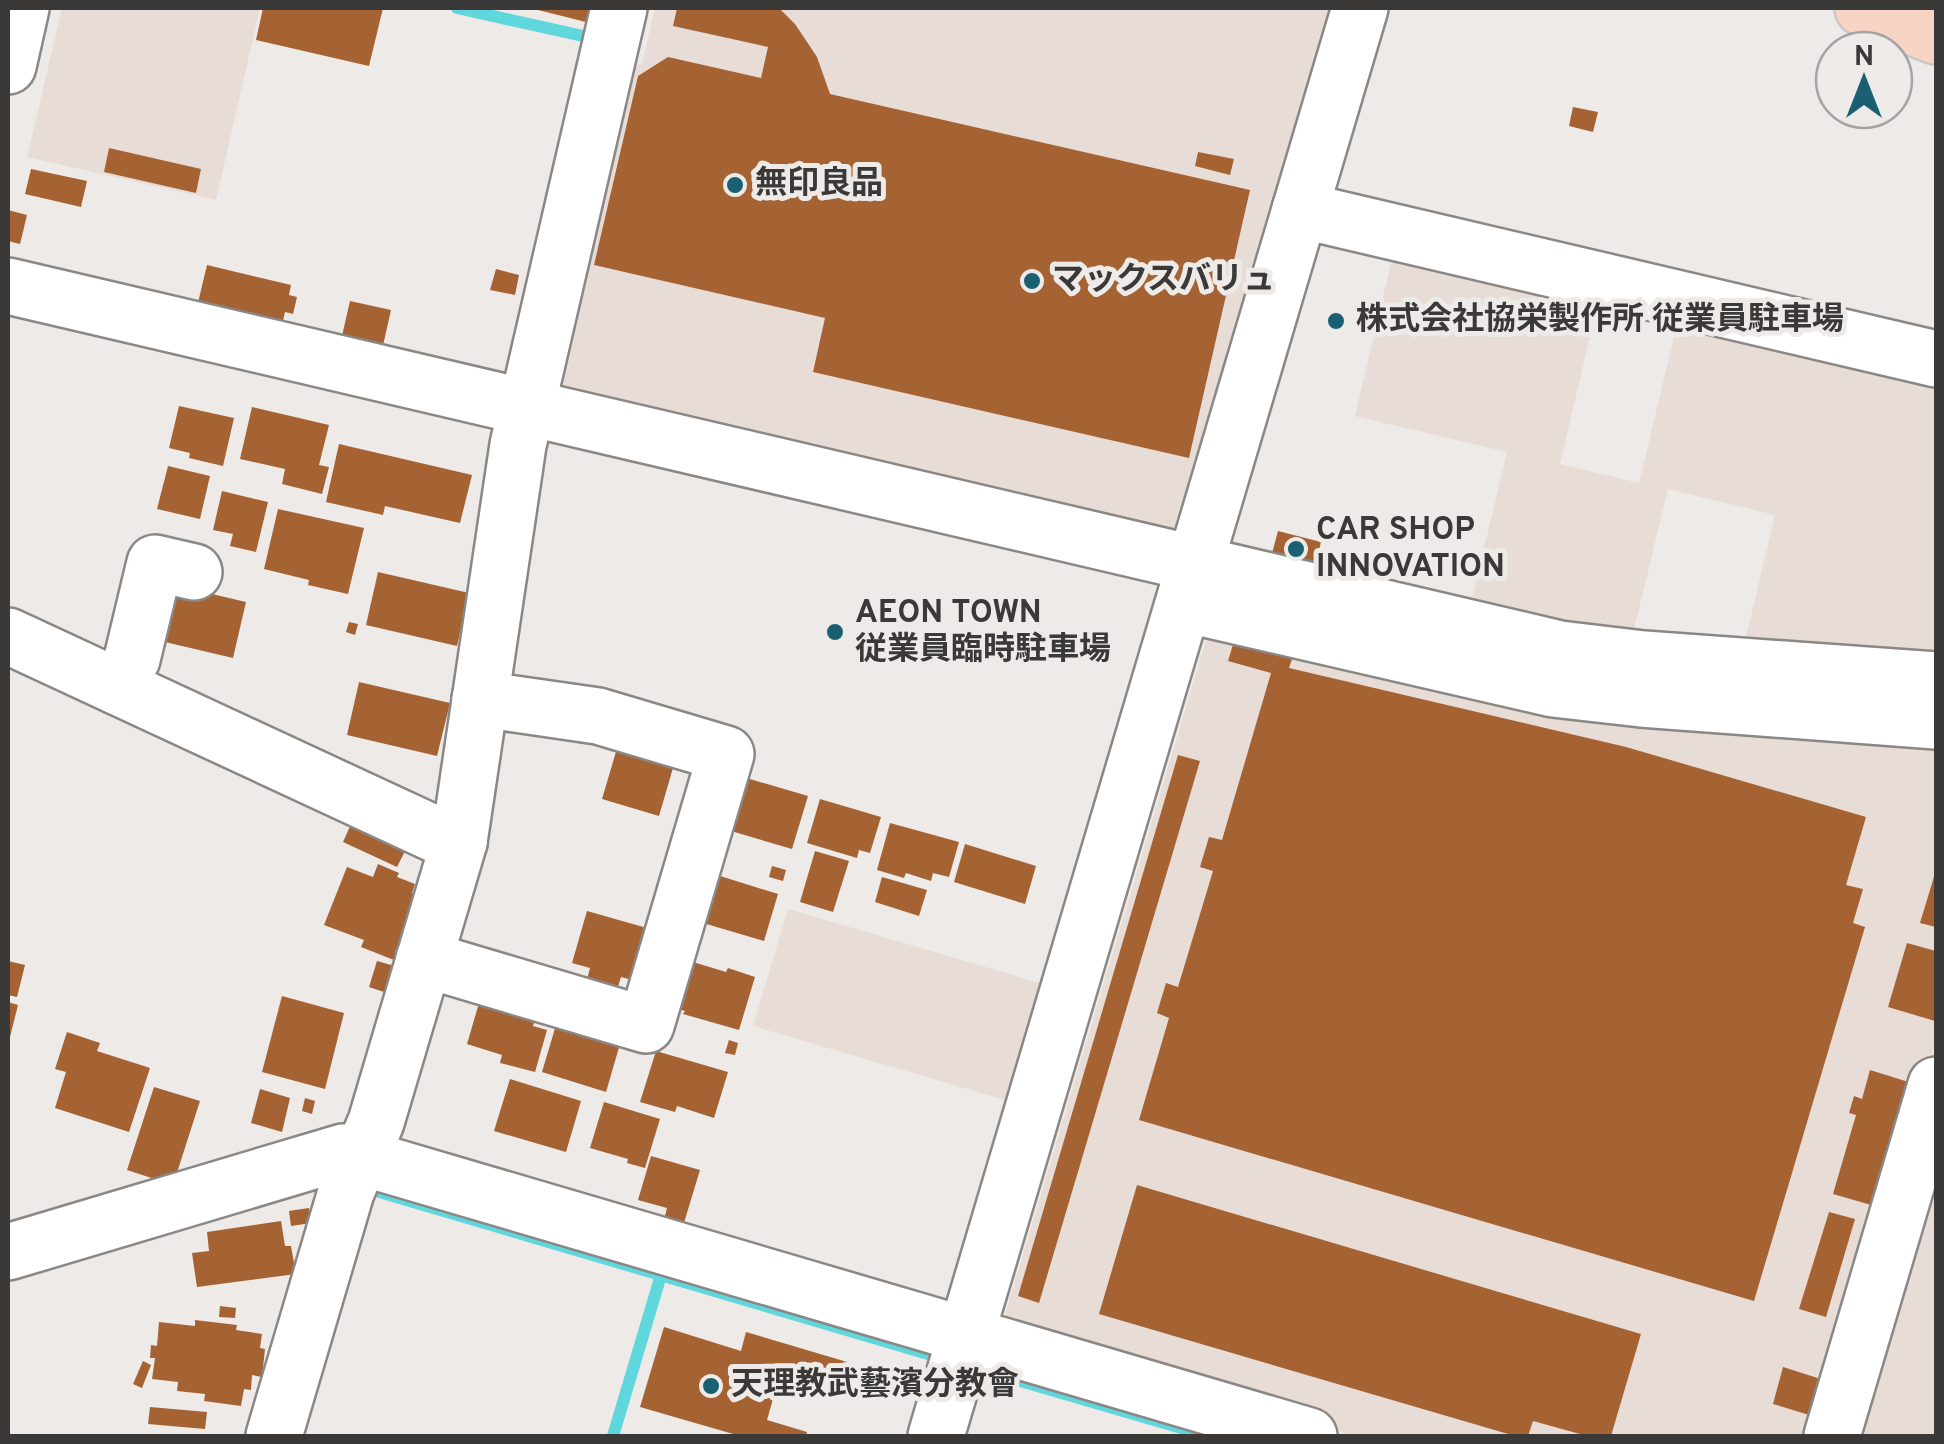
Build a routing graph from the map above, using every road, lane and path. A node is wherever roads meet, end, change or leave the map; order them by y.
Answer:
1 (21, 8) edge
2 (619, 8) edge
3 (1360, 8) edge
4 (1863, 8) edge
5 (1936, 36) edge
6 (8, 66) edge
7 (1300, 210) junction
8 (8, 286) edge
9 (8, 326) edge
10 (1936, 358) edge
11 (523, 426) junction
12 (194, 572) dead end
13 (1189, 584) junction
14 (8, 636) edge
15 (1936, 680) edge
16 (118, 688) junction
17 (480, 700) junction
18 (1936, 721) edge
19 (459, 842) junction
20 (424, 959) junction
21 (1936, 1084) edge
22 (361, 1157) junction
23 (8, 1252) edge
24 (961, 1354) junction
25 (274, 1436) edge
26 (936, 1436) edge
27 (1309, 1436) edge
28 (1832, 1436) edge

1 - 6 street
2 - 11 street
3 - 7 street
4 - 5 main road
7 - 10 street
7 - 13 street
8 - 11 street
9 - 11 street
11 - 13 street
11 - 17 street
12 - 16 street
13 - 15 street
13 - 18 street
13 - 24 street
14 - 16 street
16 - 19 street
17 - 19 street
17 - 20 street
19 - 20 street
20 - 22 street
21 - 28 street
22 - 23 street
22 - 24 street
22 - 25 street
24 - 26 street
24 - 27 street

